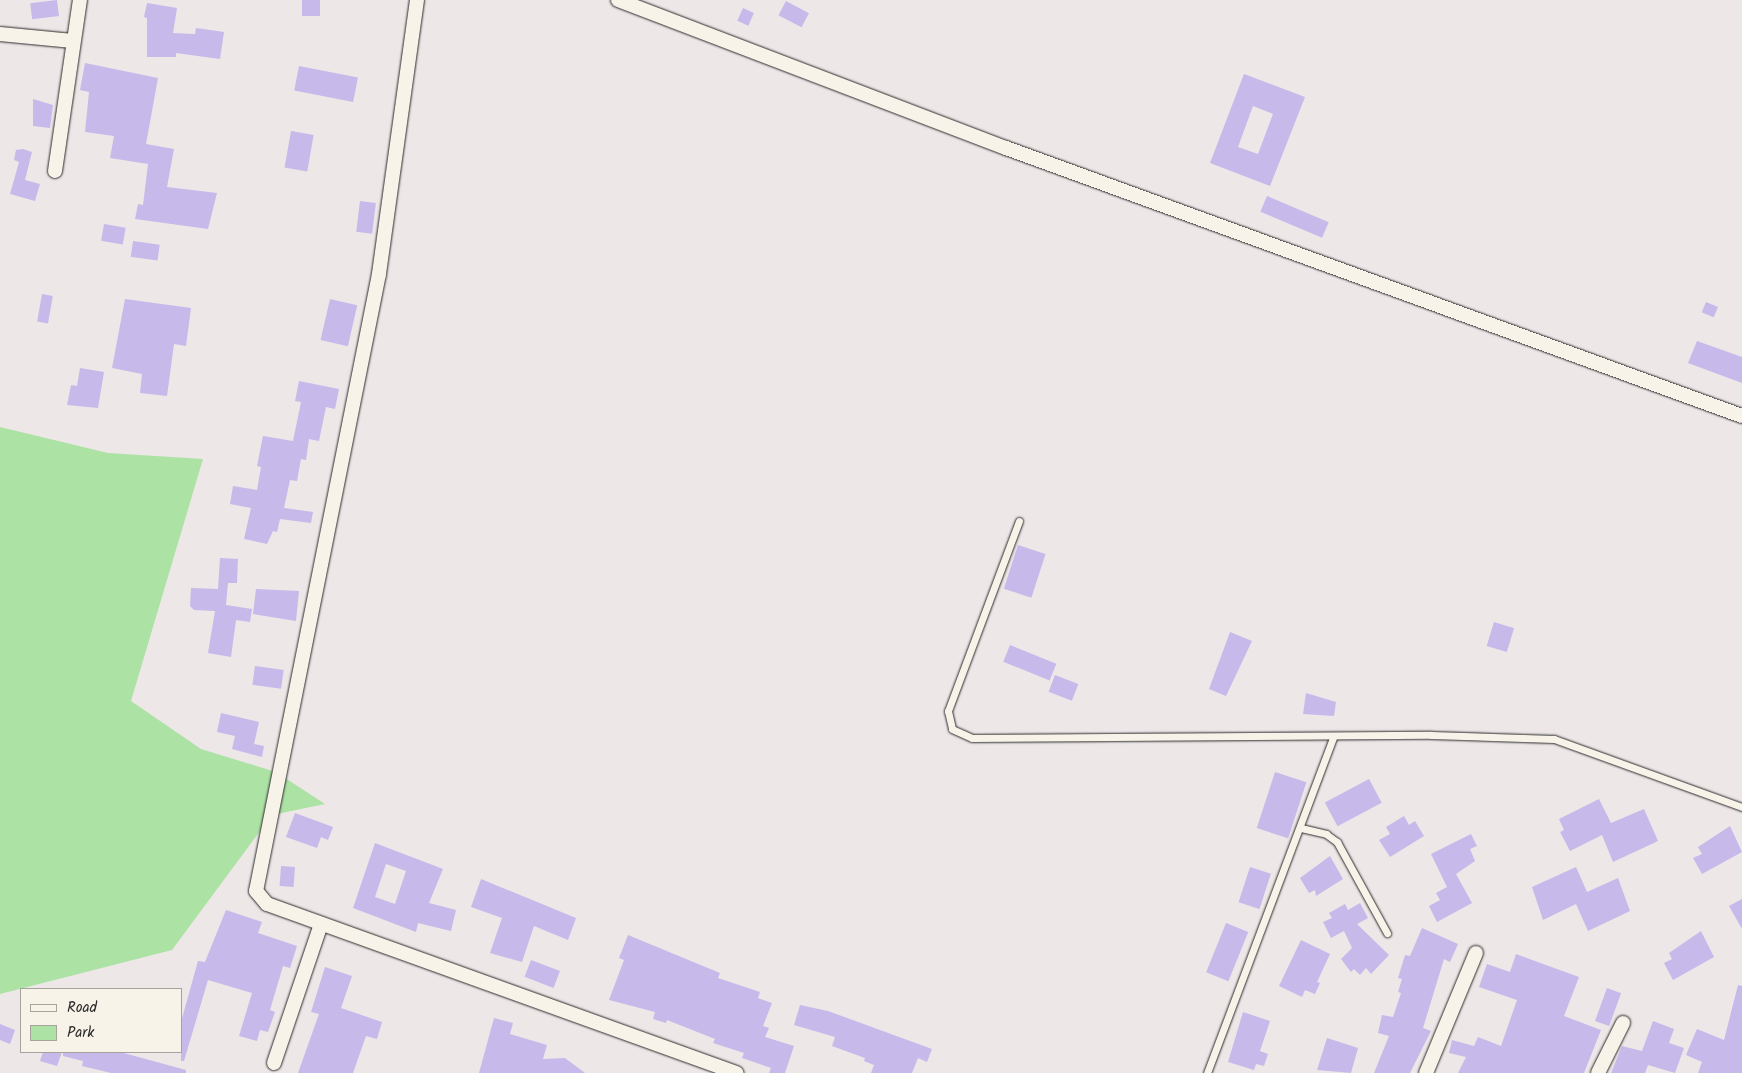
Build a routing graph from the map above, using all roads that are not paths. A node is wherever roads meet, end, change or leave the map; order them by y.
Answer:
1 (80, 0) edge
2 (417, 0) edge
3 (618, 0) edge
4 (0, 34) edge
5 (73, 41) junction
6 (54, 171) dead end
7 (1742, 416) edge
8 (1019, 521) dead end
9 (1334, 736) junction
10 (1742, 807) edge
11 (1301, 828) junction
12 (322, 924) junction
13 (1387, 933) dead end
14 (1476, 953) dead end
15 (1624, 1023) dead end
16 (274, 1063) dead end
17 (736, 1073) edge
18 (1207, 1073) edge
19 (1426, 1073) edge
20 (1598, 1073) edge

1 - 5 street
2 - 12 street
3 - 7 street
4 - 5 street
5 - 6 street
8 - 9 lane
9 - 10 lane
9 - 11 lane
11 - 13 lane
11 - 18 lane
12 - 16 street
12 - 17 street
14 - 19 street
15 - 20 street

